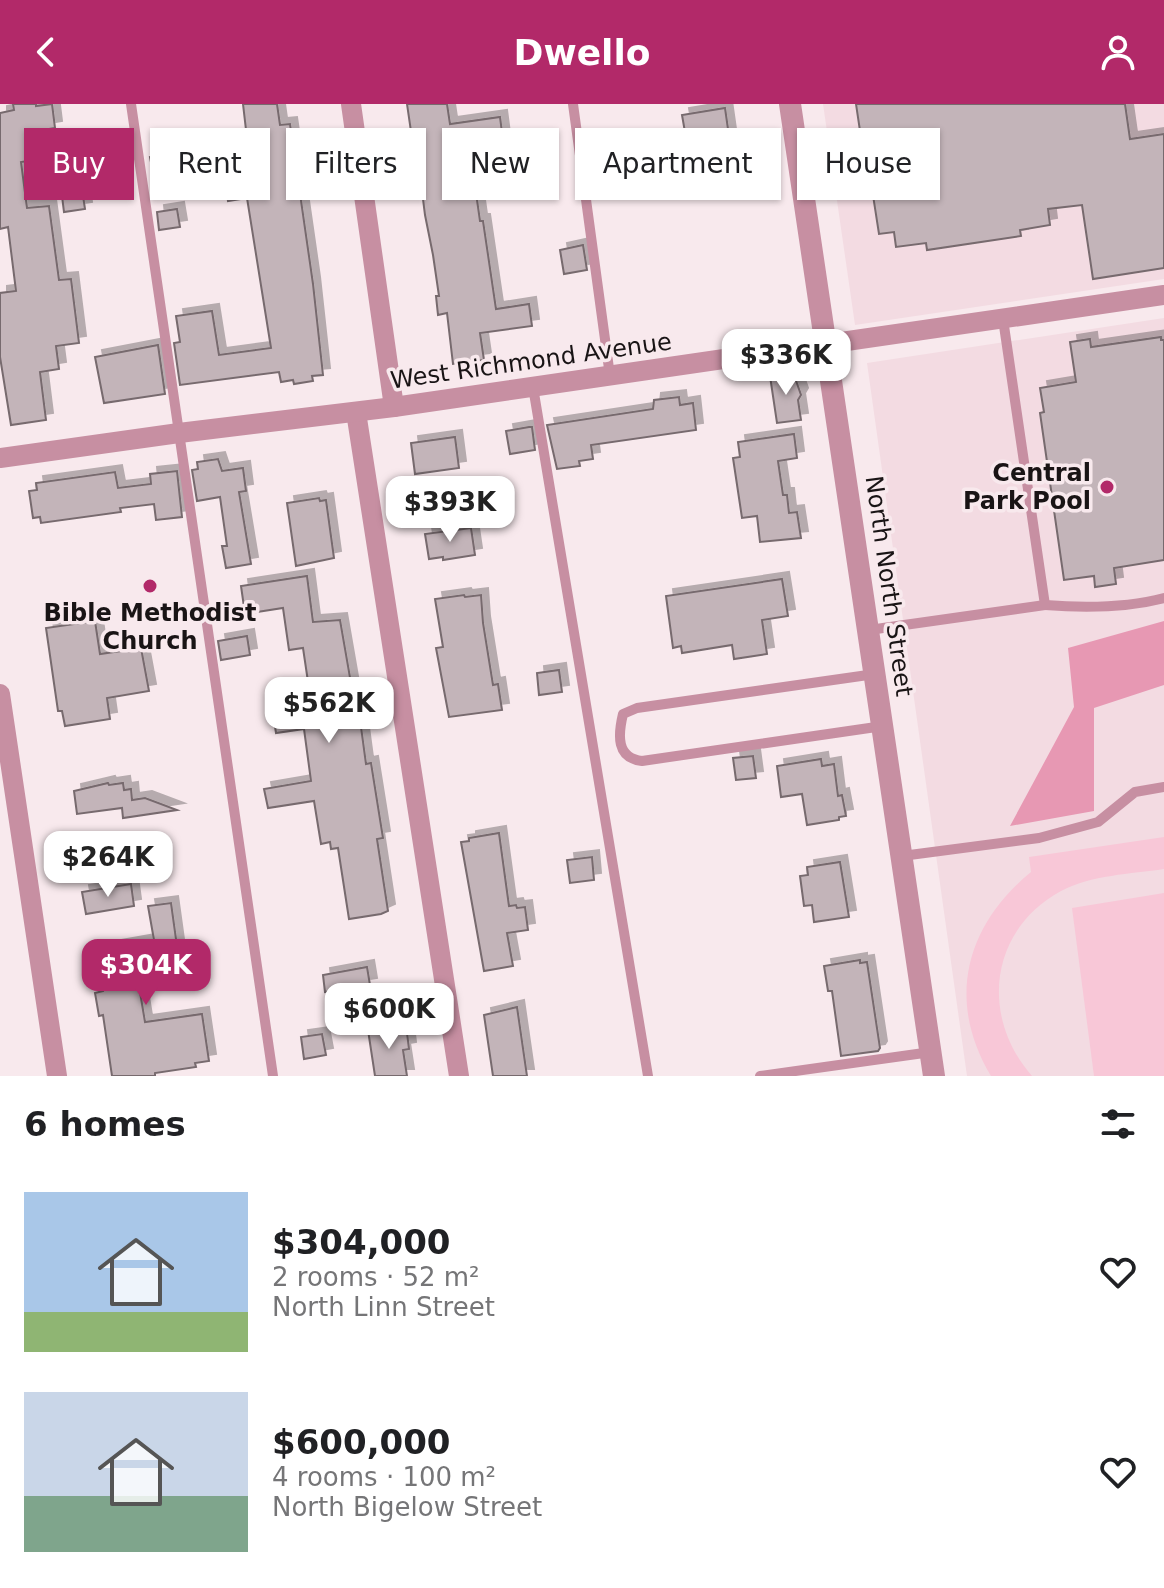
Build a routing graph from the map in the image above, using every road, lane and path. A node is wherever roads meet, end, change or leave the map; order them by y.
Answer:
1 (131, 104) edge
2 (351, 104) edge
3 (573, 104) edge
4 (790, 104) edge
5 (1164, 295) edge
6 (1003, 319) junction
7 (827, 345) junction
8 (610, 376) junction
9 (533, 387) junction
10 (394, 407) junction
11 (356, 412) junction
12 (179, 433) junction
13 (0, 458) edge
14 (1164, 598) edge
15 (1045, 605) junction
16 (869, 630) junction
17 (875, 674) junction
18 (0, 694) edge
19 (883, 726) junction
20 (1164, 787) edge
21 (902, 856) junction
22 (931, 1052) junction
23 (57, 1076) edge
24 (273, 1076) edge
25 (459, 1076) edge
26 (648, 1076) edge
27 (760, 1076) edge
28 (934, 1076) edge

1 - 12 lane
2 - 10 street
3 - 8 lane
4 - 7 street, North North Street
5 - 6 street, West Richmond Avenue
6 - 7 street, West Richmond Avenue
6 - 15 lane
7 - 8 street, West Richmond Avenue
7 - 16 street, North North Street
8 - 9 street, West Richmond Avenue
9 - 10 street, West Richmond Avenue
9 - 26 lane
10 - 11 street, West Richmond Avenue
11 - 12 street, West Richmond Avenue
11 - 25 street
12 - 13 street, West Richmond Avenue
12 - 24 lane
14 - 15 lane
15 - 16 lane
16 - 17 street, North North Street
17 - 19 street, North North Street
17 - 19 lane
18 - 23 street
19 - 21 street, North North Street
20 - 21 lane
21 - 22 street, North North Street
22 - 27 lane
22 - 28 street, North North Street

